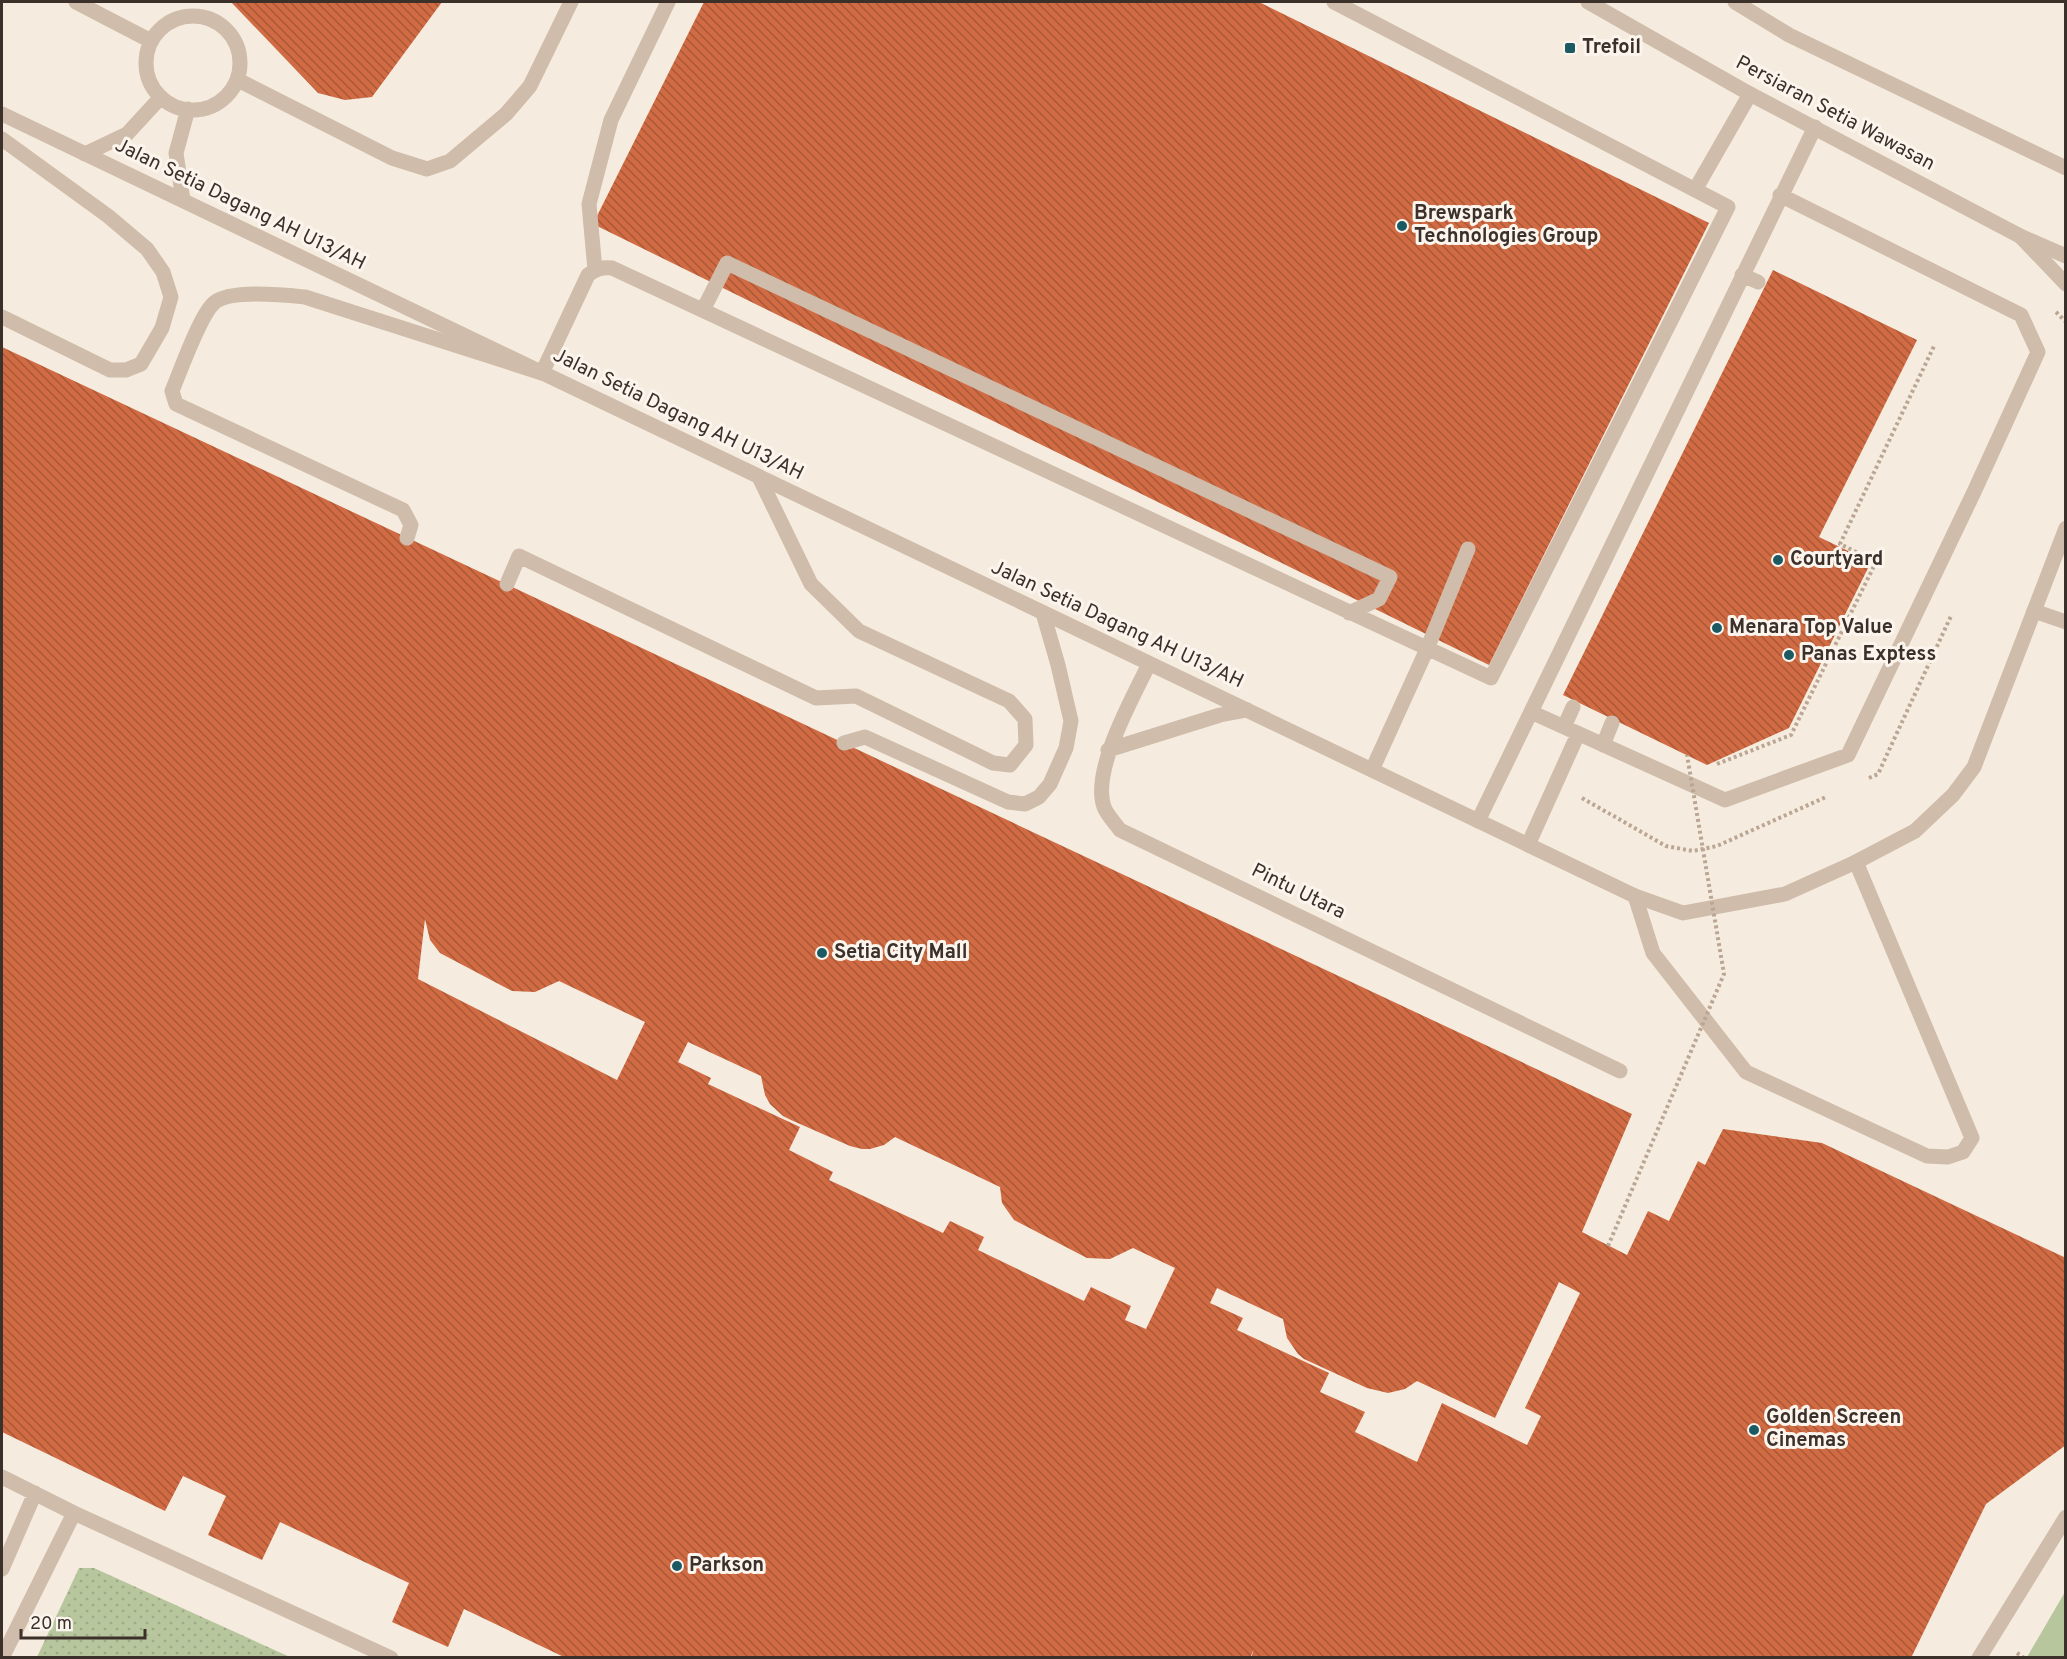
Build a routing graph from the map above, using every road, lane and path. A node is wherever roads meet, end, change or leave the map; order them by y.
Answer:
1 (76, 2) edge
2 (570, 2) edge
3 (668, 2) edge
4 (1334, 2) edge
5 (1588, 2) edge
6 (1735, 2) edge
7 (152, 41) junction
8 (238, 80) junction
9 (1750, 94) junction
10 (161, 97) junction
11 (188, 109) junction
12 (2, 114) edge
13 (1815, 127) junction
14 (2, 139) edge
15 (85, 154) junction
16 (2066, 168) edge
17 (1695, 190) junction
18 (1780, 195) junction
19 (183, 201) junction
20 (2020, 236) junction
21 (2066, 256) edge
22 (595, 270) junction
23 (1742, 274) junction
24 (1758, 282) dead end
25 (2066, 284) edge
26 (704, 310) junction
27 (2, 317) edge
28 (1935, 344) dead end
29 (542, 373) junction
30 (759, 477) junction
31 (2066, 528) edge
32 (407, 538) dead end
33 (1468, 549) dead end
34 (507, 584) dead end
35 (2034, 611) junction
36 (1043, 613) junction
37 (1349, 613) junction
38 (2066, 622) edge
39 (1426, 649) junction
40 (1149, 664) junction
41 (1573, 707) dead end
42 (1247, 710) junction
43 (1531, 712) junction
44 (1612, 723) dead end
45 (1571, 730) junction
46 (844, 743) dead end
47 (1603, 745) junction
48 (1108, 750) junction
49 (1687, 755) dead end
50 (1706, 768) dead end
51 (1372, 770) junction
52 (1478, 821) junction
53 (1528, 845) junction
54 (1856, 862) junction
55 (1635, 896) junction
56 (1620, 1071) dead end
57 (1608, 1246) dead end
58 (2, 1477) edge
59 (35, 1493) junction
60 (74, 1513) junction
61 (2066, 1517) edge
62 (2, 1569) edge
63 (2, 1658) edge
64 (392, 1658) edge
65 (1979, 1658) edge

1 - 7 street
2 - 8 street
3 - 22 street
4 - 17 street
5 - 9 street, Persiaran Setia Wawasan
6 - 16 street
7 - 8 street
7 - 10 street
8 - 11 street
9 - 13 street, Persiaran Setia Wawasan
9 - 17 street
10 - 11 street
10 - 15 street
11 - 19 street
12 - 15 street, Jalan Setia Dagang AH U13/AH
13 - 18 street
13 - 20 street, Persiaran Setia Wawasan
14 - 27 street
15 - 19 street, Jalan Setia Dagang AH U13/AH
17 - 39 street
18 - 23 street
18 - 47 street
19 - 29 street, Jalan Setia Dagang AH U13/AH
20 - 21 street, Persiaran Setia Wawasan
20 - 25 street
22 - 26 street
22 - 29 street
23 - 24 street
23 - 43 street
26 - 37 street
26 - 37 street
28 - 50 path
29 - 30 street, Jalan Setia Dagang AH U13/AH
29 - 32 street
30 - 34 street
30 - 36 street, Jalan Setia Dagang AH U13/AH
31 - 35 street, Jalan Setia Dagang AH U13/AH
33 - 39 street
35 - 38 street
35 - 54 street, Jalan Setia Dagang AH U13/AH
36 - 40 street, Jalan Setia Dagang AH U13/AH
36 - 46 street
37 - 39 street
39 - 51 street
40 - 42 street, Jalan Setia Dagang AH U13/AH
40 - 48 street, Pintu Utara
41 - 45 street
42 - 48 street
42 - 51 street, Jalan Setia Dagang AH U13/AH
43 - 45 street
43 - 52 street
44 - 47 street
45 - 47 street
45 - 53 street
48 - 56 street, Pintu Utara
49 - 57 path, bridge
51 - 52 street, Jalan Setia Dagang AH U13/AH
52 - 53 street, Jalan Setia Dagang AH U13/AH
53 - 55 street, Jalan Setia Dagang AH U13/AH
54 - 55 street, Jalan Setia Dagang AH U13/AH
54 - 55 street
58 - 59 street
59 - 60 street
59 - 62 street
60 - 63 street
60 - 64 street
61 - 65 street

